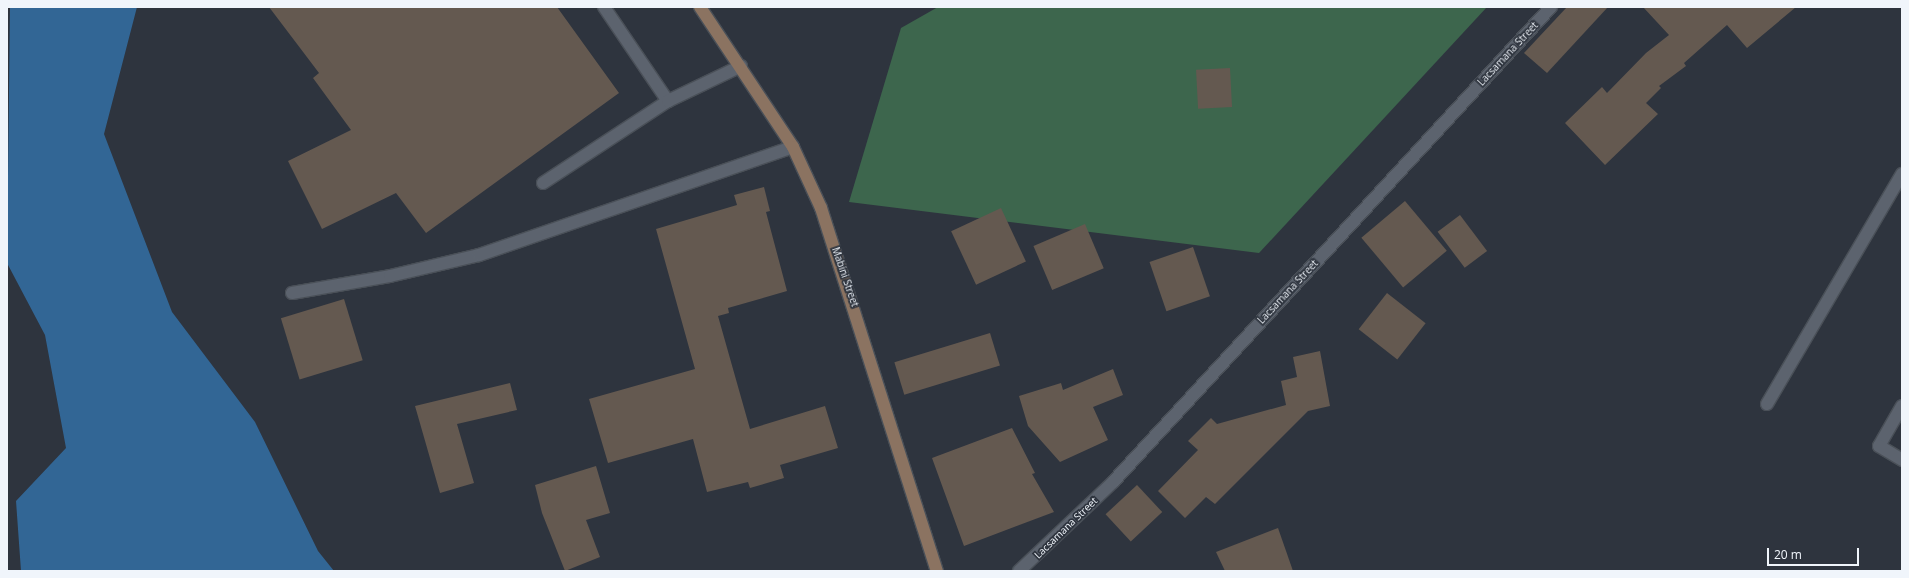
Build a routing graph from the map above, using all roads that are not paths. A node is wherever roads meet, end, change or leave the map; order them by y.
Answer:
1 (604, 7) edge
2 (700, 7) edge
3 (1551, 7) edge
4 (740, 66) junction
5 (668, 101) junction
6 (793, 147) junction
7 (1902, 174) edge
8 (544, 183) dead end
9 (292, 293) dead end
10 (1767, 404) dead end
11 (1902, 406) edge
12 (1902, 460) edge
13 (937, 571) edge
14 (1019, 571) edge

1 - 5 street
2 - 4 main road, Mabini Street
3 - 14 street, Lacsamana Street
4 - 5 street
4 - 6 main road, Mabini Street
5 - 8 street
6 - 9 street
6 - 13 main road, Mabini Street
7 - 10 street
11 - 12 street

